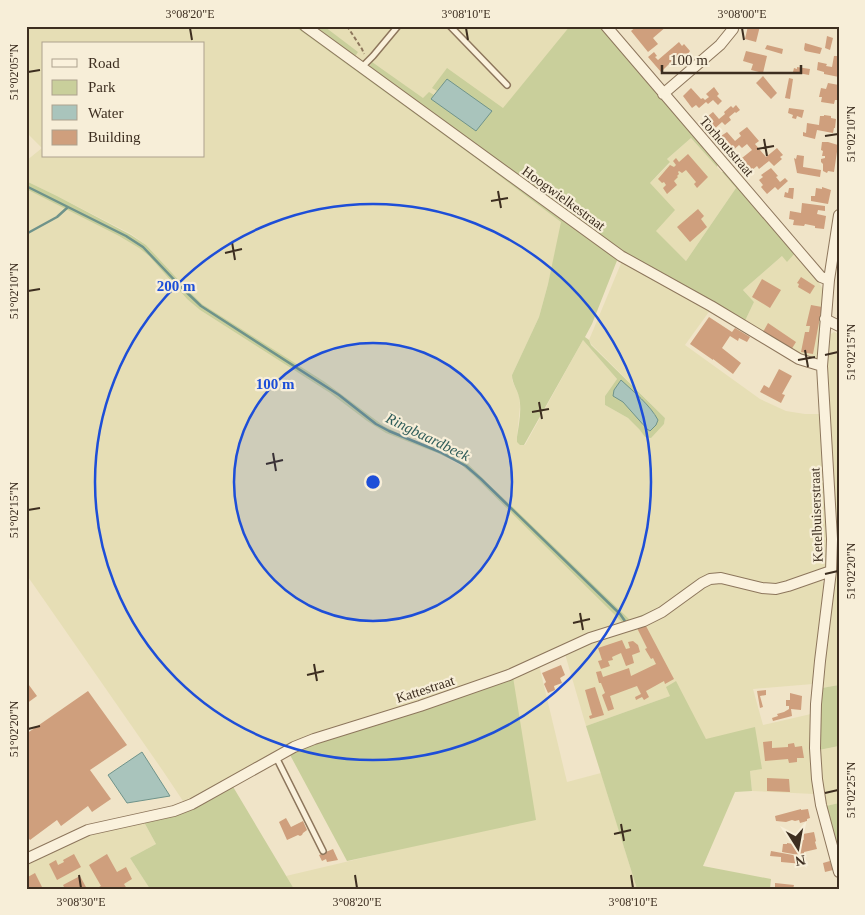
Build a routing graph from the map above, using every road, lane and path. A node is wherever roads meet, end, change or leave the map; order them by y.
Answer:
1 (305, 26) edge
2 (347, 26) edge
3 (398, 26) edge
4 (450, 26) edge
5 (606, 26) edge
6 (733, 26) edge
7 (364, 65) junction
8 (508, 85) dead end
9 (663, 94) junction
10 (839, 215) edge
11 (829, 280) junction
12 (825, 319) junction
13 (839, 326) edge
14 (822, 366) junction
15 (832, 571) junction
16 (276, 758) junction
17 (324, 851) dead end
18 (26, 859) edge
19 (839, 872) edge

1 - 7 street, Hoogwielkestraat
2 - 7 path
3 - 7 lane
4 - 8 lane
5 - 9 street, Torhoutstraat
6 - 9 street
7 - 14 street, Hoogwielkestraat
9 - 11 street, Torhoutstraat
10 - 11 street, Ketelbuiserstraat
11 - 12 street, Ketelbuiserstraat
12 - 13 street
12 - 14 street, Ketelbuiserstraat
14 - 15 street, Ketelbuiserstraat
15 - 16 street, Kattestraat
15 - 19 street, Ketelbuiserstraat
16 - 17 lane
16 - 18 street, Kattestraat

